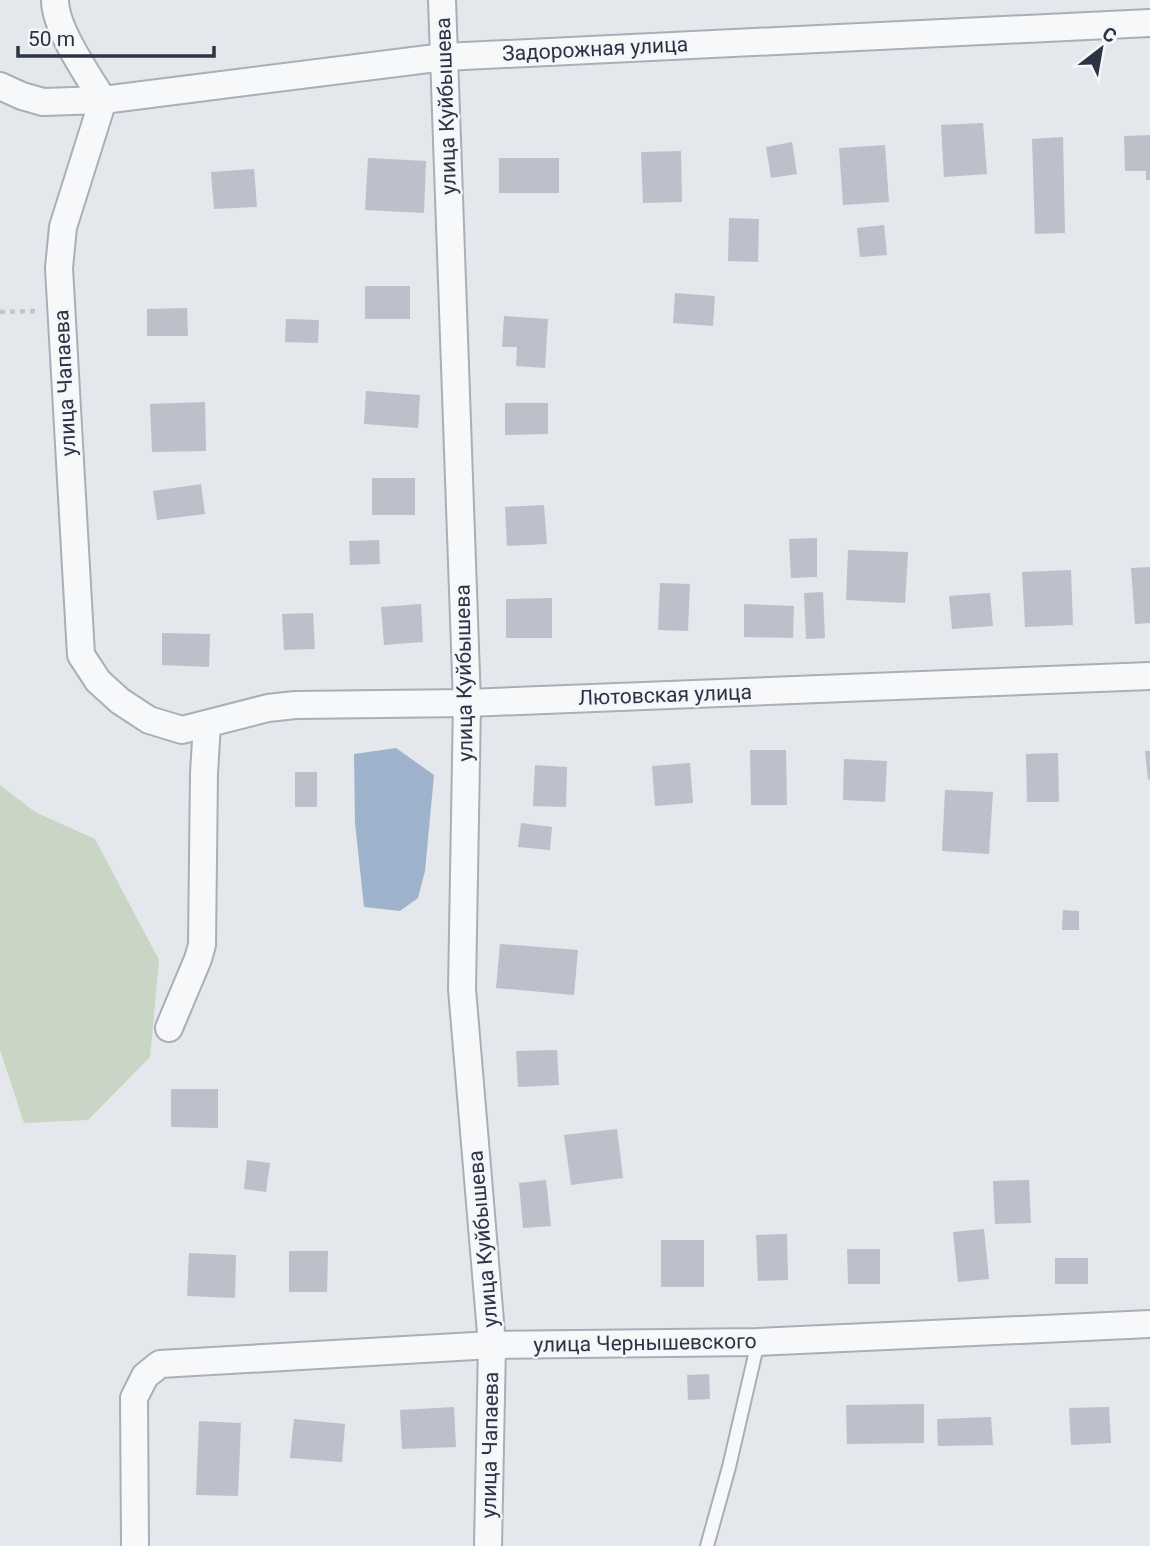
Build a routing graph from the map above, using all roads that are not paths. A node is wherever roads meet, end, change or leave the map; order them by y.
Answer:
1 (55, 0) edge
2 (442, 0) edge
3 (1150, 23) edge
4 (444, 57) junction
5 (0, 86) edge
6 (103, 100) junction
7 (1150, 676) edge
8 (467, 703) junction
9 (194, 727) junction
10 (169, 1028) dead end
11 (1150, 1324) edge
12 (758, 1342) junction
13 (492, 1345) junction
14 (135, 1546) edge
15 (488, 1546) edge
16 (707, 1546) edge

1 - 6 street
2 - 4 street, улица Куйбышева
3 - 4 street, Задорожная улица
4 - 6 street, Задорожная улица
4 - 8 street, улица Куйбышева
5 - 6 street, Задорожная улица
6 - 9 street, улица Чапаева
7 - 8 street, Лютовская улица
8 - 9 street, Лютовская улица
8 - 13 street, улица Куйбышева
9 - 10 street
11 - 12 street, улица Чернышевского
12 - 13 street, улица Чернышевского
12 - 16 lane
13 - 14 street, улица Чернышевского
13 - 15 street, улица Чапаева

